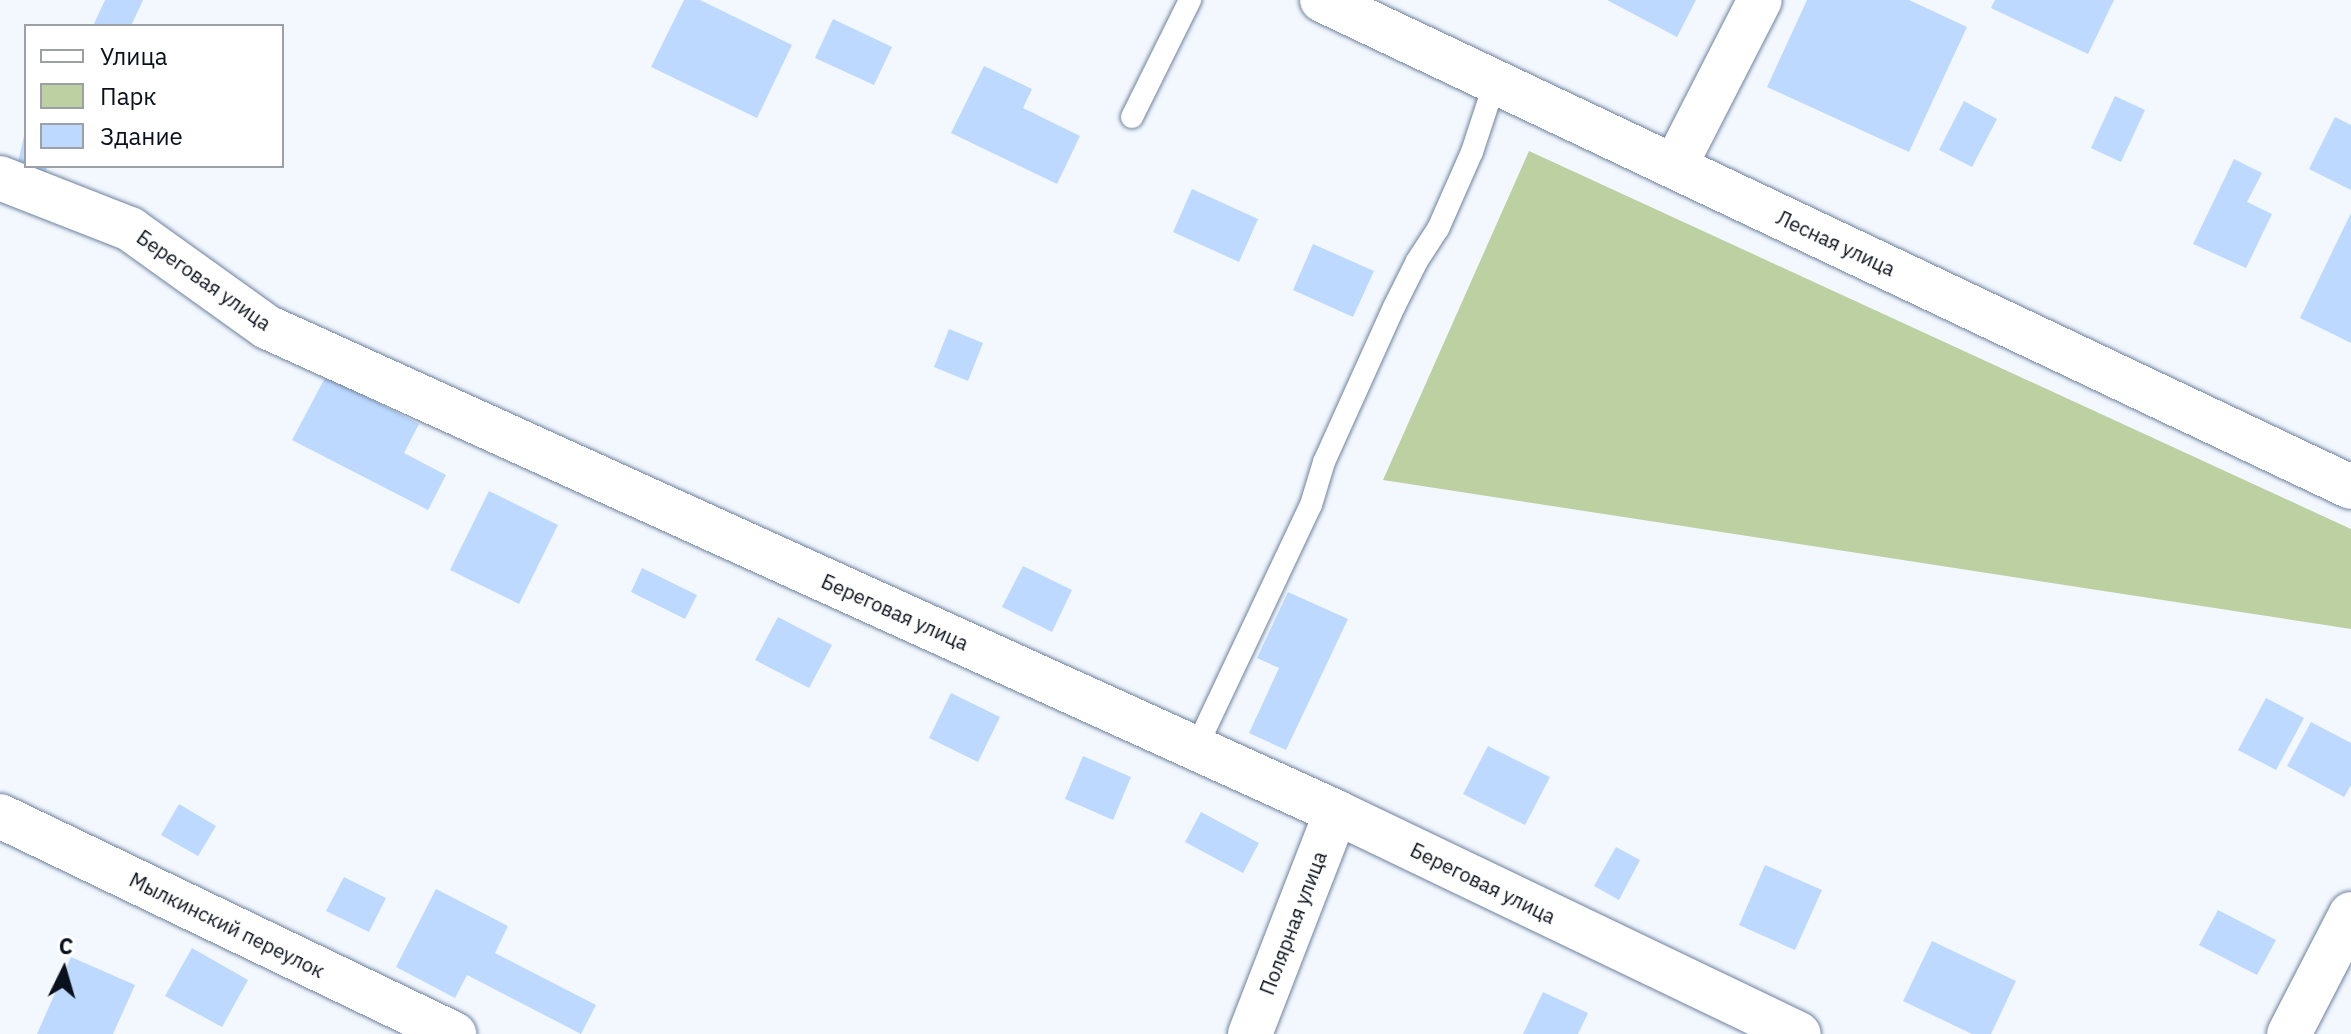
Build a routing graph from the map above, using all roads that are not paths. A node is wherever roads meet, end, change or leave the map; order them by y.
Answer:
1 (1190, 0) edge
2 (1322, 0) edge
3 (1760, 0) edge
4 (1495, 82) junction
5 (1132, 117) dead end
6 (1675, 166) junction
7 (0, 178) edge
8 (2351, 487) edge
9 (1196, 748) junction
10 (1336, 812) junction
11 (0, 816) edge
12 (2351, 914) edge
13 (454, 1034) edge
14 (1250, 1034) edge
15 (1799, 1034) edge
16 (2289, 1034) edge

1 - 5 lane
2 - 4 street, Лесная улица
3 - 6 street
4 - 6 street, Лесная улица
4 - 9 lane
6 - 8 street, Лесная улица
7 - 9 street, Береговая улица
9 - 10 street, Береговая улица
10 - 14 street, Полярная улица
10 - 15 street, Береговая улица
11 - 13 street, Мылкинский переулок
12 - 16 street

